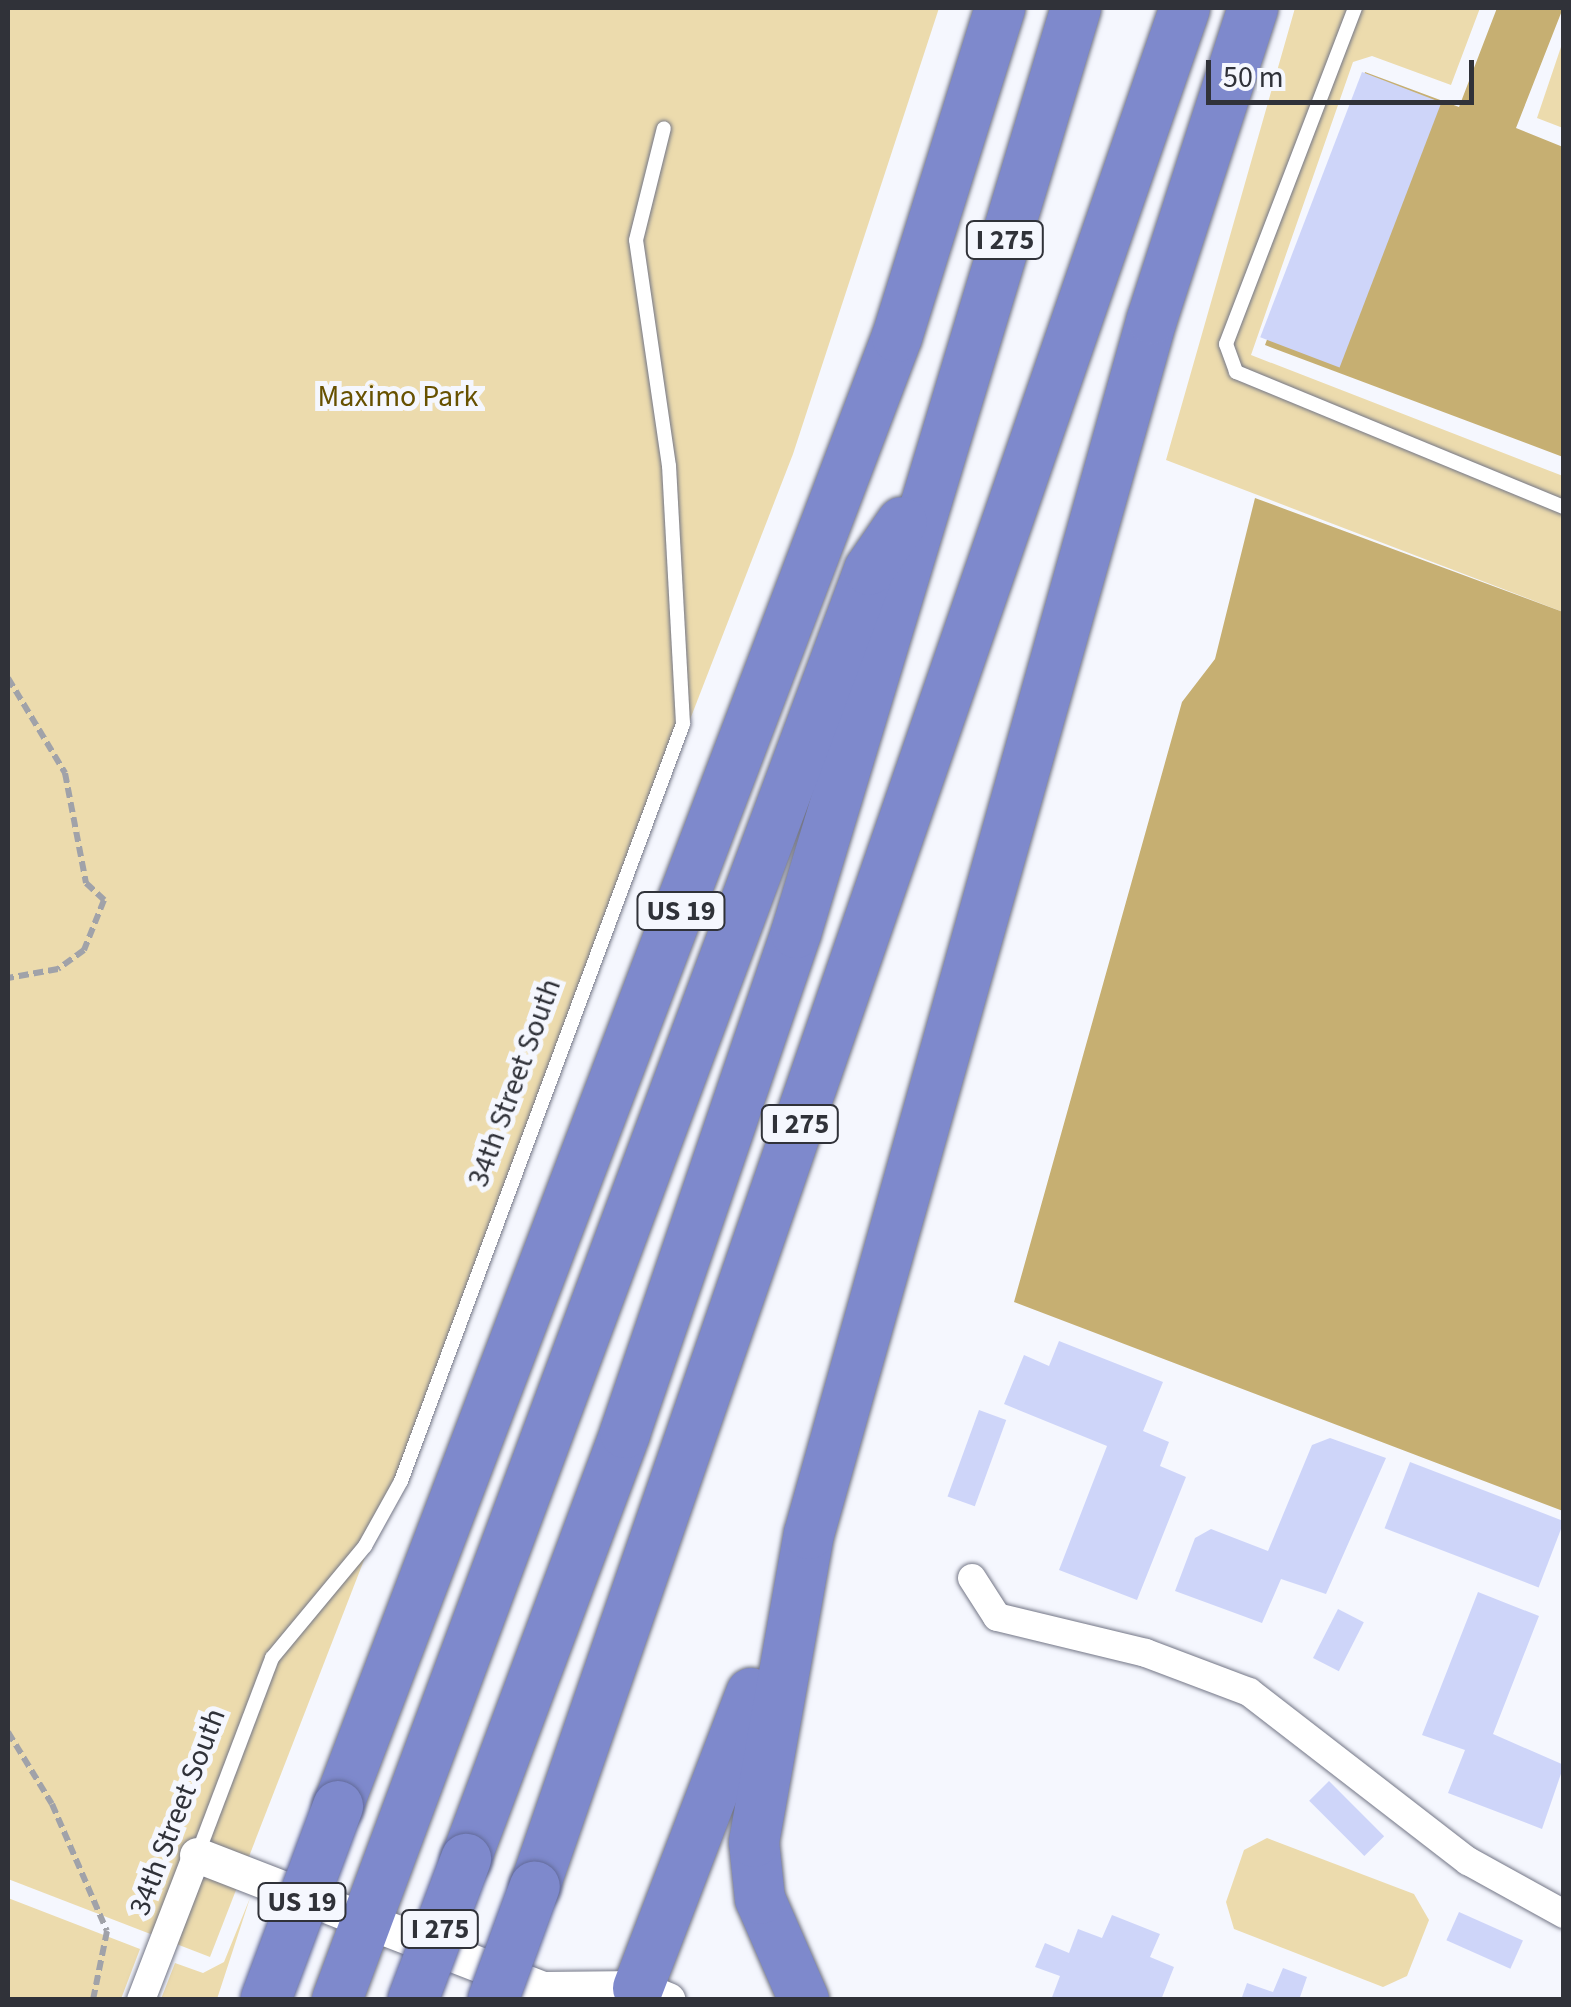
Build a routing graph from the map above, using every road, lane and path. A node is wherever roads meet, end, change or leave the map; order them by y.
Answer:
1 (1000, 8) edge
2 (1076, 8) edge
3 (1184, 8) edge
4 (1253, 8) edge
5 (1355, 8) edge
6 (664, 128) dead end
7 (935, 473) junction
8 (1564, 506) edge
9 (8, 678) edge
10 (8, 978) edge
11 (809, 1534) junction
12 (972, 1578) dead end
13 (8, 1732) edge
14 (198, 1856) junction
15 (1564, 1914) edge
16 (366, 1922) junction
17 (548, 1994) edge
18 (646, 1996) edge
19 (266, 1999) edge
20 (93, 2000) edge
21 (141, 2000) edge
22 (337, 2000) edge
23 (413, 2000) edge
24 (493, 2000) edge
25 (804, 2000) edge

1 - 19 highway, US 19, bridge
2 - 7 highway, I 275
3 - 24 highway, I 275, bridge
4 - 11 highway
5 - 8 lane
6 - 14 lane, 34th Street South
7 - 16 highway
7 - 23 highway, I 275, bridge
9 - 10 path
11 - 18 highway
11 - 25 highway
12 - 15 street
13 - 20 path
14 - 16 street
14 - 21 street, 34th Street South
16 - 17 street
16 - 22 highway
17 - 18 street

